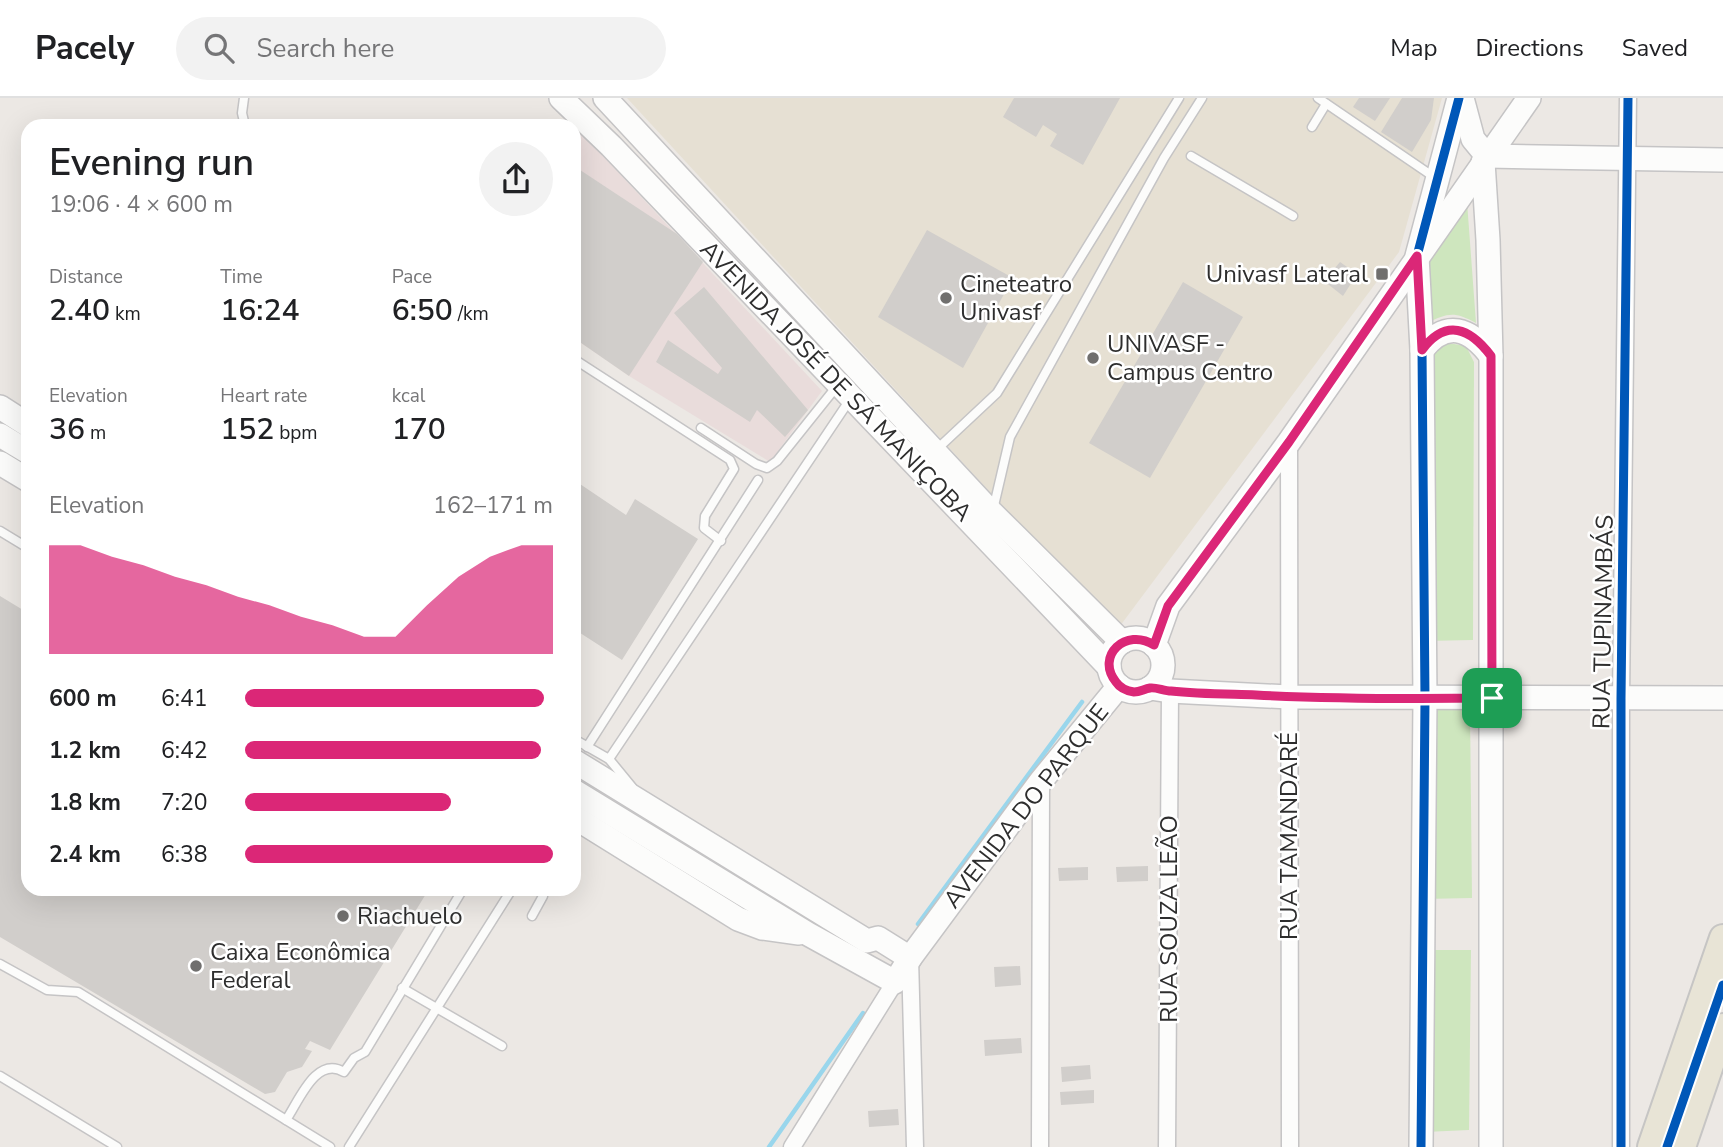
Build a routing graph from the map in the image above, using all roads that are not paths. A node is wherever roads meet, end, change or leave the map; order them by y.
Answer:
1 (244, 98) edge
2 (604, 98) edge
3 (1179, 98) edge
4 (1202, 98) edge
5 (1318, 98) edge
6 (1460, 98) edge
7 (1529, 98) edge
8 (1628, 98) edge
9 (1326, 104) junction
10 (575, 107) edge
11 (244, 119) edge
12 (1312, 127) dead end
13 (1191, 156) dead end
14 (1485, 159) junction
15 (1628, 159) junction
16 (1723, 160) edge
17 (1437, 178) junction
18 (1293, 216) dead end
19 (1417, 256) junction
20 (1422, 350) junction
21 (1491, 356) junction
22 (581, 364) edge
23 (846, 390) junction
24 (0, 407) edge
25 (21, 420) edge
26 (701, 428) dead end
27 (0, 435) edge
28 (1289, 442) junction
29 (21, 448) edge
30 (934, 452) junction
31 (0, 463) edge
32 (21, 476) edge
33 (758, 480) dead end
34 (992, 513) junction
35 (0, 531) edge
36 (720, 541) junction
37 (21, 544) edge
38 (1122, 642) junction
39 (1154, 645) junction
40 (1114, 676) junction
41 (1160, 690) junction
42 (1289, 697) junction
43 (1492, 698) junction
44 (1723, 698) edge
45 (1426, 699) junction
46 (1621, 699) junction
47 (581, 754) edge
48 (609, 759) junction
49 (1041, 781) junction
50 (581, 795) edge
51 (644, 803) junction
52 (581, 821) edge
53 (459, 896) edge
54 (508, 896) edge
55 (543, 896) edge
56 (532, 916) dead end
57 (933, 927) junction
58 (808, 934) junction
59 (1723, 938) edge
60 (873, 939) junction
61 (910, 958) junction
62 (855, 962) junction
63 (0, 964) edge
64 (895, 982) junction
65 (402, 988) junction
66 (436, 1008) junction
67 (1723, 1027) edge
68 (502, 1046) dead end
69 (0, 1076) edge
70 (286, 1120) junction
71 (793, 1146) edge
72 (117, 1147) edge
73 (330, 1147) edge
74 (349, 1147) edge
75 (915, 1147) edge
76 (1040, 1147) edge
77 (1167, 1147) edge
78 (1290, 1147) edge
79 (1421, 1147) edge
80 (1491, 1147) edge
81 (1622, 1147) edge
82 (1651, 1147) edge
83 (1682, 1147) edge

1 - 11 lane
2 - 30 main road, AVENIDA JOSÉ DE SÁ MANIÇOBA
3 - 30 lane
4 - 34 lane
5 - 9 lane
6 - 14 main road
6 - 17 main road
7 - 14 main road
8 - 15 street, RUA TUPINAMBÁS
9 - 12 lane
9 - 17 lane
10 - 23 main road, AVENIDA JOSÉ DE SÁ MANIÇOBA
13 - 18 lane
14 - 15 main road
14 - 19 main road
14 - 21 main road
15 - 16 main road
15 - 46 street, RUA TUPINAMBÁS
17 - 19 main road
19 - 20 main road
19 - 28 main road
20 - 21 main road
20 - 45 main road
21 - 43 main road
22 - 36 lane
23 - 26 lane
23 - 40 main road, AVENIDA JOSÉ DE SÁ MANIÇOBA
23 - 48 lane
24 - 25 main road
27 - 29 main road
28 - 39 main road
28 - 42 street, RUA TAMANDARÉ
30 - 34 main road, AVENIDA JOSÉ DE SÁ MANIÇOBA
31 - 32 main road
33 - 36 lane
34 - 38 main road, AVENIDA JOSÉ DE SÁ MANIÇOBA
35 - 37 lane
36 - 47 lane
38 - 39 main road
38 - 40 main road
39 - 41 main road
40 - 41 main road
40 - 49 main road, AVENIDA DO PARQUE
41 - 42 main road
41 - 77 street, RUA SOUZA LEÃO
42 - 45 main road
42 - 78 street, RUA TAMANDARÉ
43 - 45 main road
43 - 46 main road
43 - 80 main road
44 - 46 main road
45 - 79 main road
46 - 81 street, RUA TUPINAMBÁS
47 - 48 lane
47 - 51 main road
48 - 51 lane
49 - 57 main road, AVENIDA DO PARQUE
49 - 76 street
50 - 58 main road
51 - 60 main road
52 - 58 main road
53 - 65 lane
54 - 66 lane
55 - 56 lane
57 - 60 main road
57 - 61 main road, AVENIDA DO PARQUE
58 - 62 main road
59 - 82 main road
60 - 61 main road
60 - 62 main road
61 - 64 main road, AVENIDA DO PARQUE
61 - 75 street
62 - 64 main road
63 - 70 lane
64 - 71 street
65 - 66 lane
65 - 70 lane
66 - 68 lane
66 - 74 lane
67 - 83 main road
69 - 72 lane
70 - 73 lane

